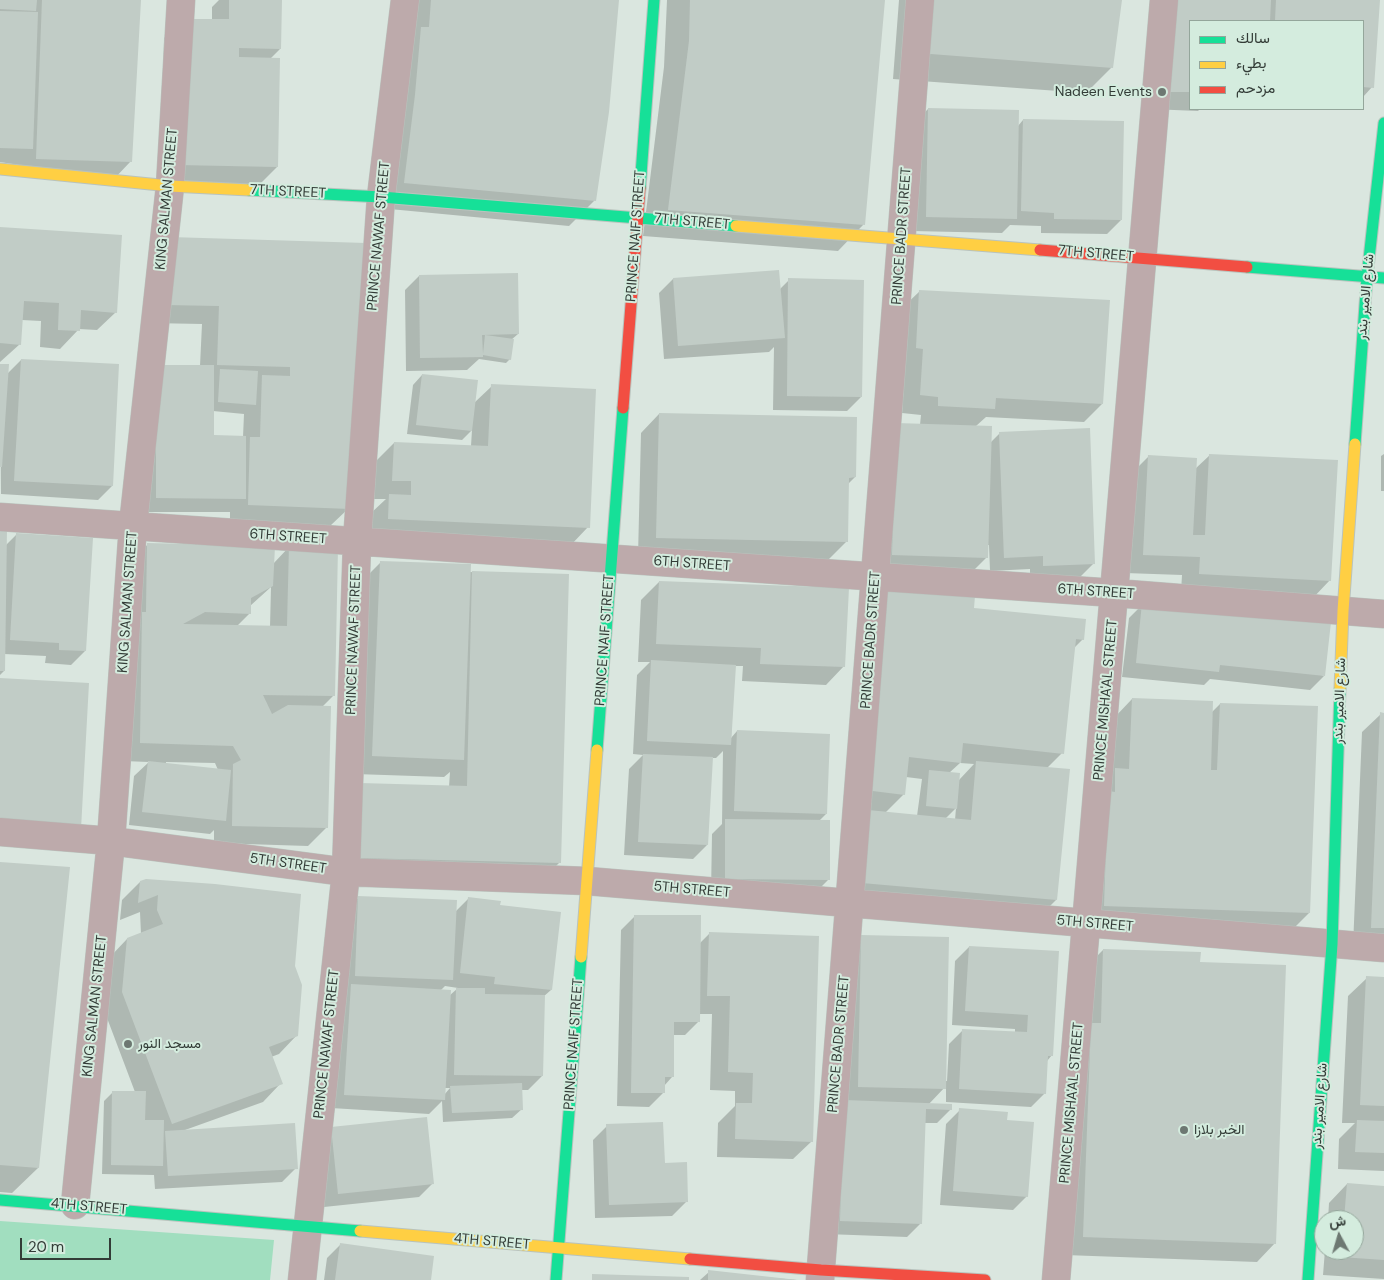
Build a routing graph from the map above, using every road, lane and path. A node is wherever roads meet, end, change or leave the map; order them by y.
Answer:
1 (181, 0) edge
2 (405, 0) edge
3 (654, 0) edge
4 (920, 0) edge
5 (1164, 0) edge
6 (1384, 123) edge
7 (0, 169) edge
8 (170, 186) junction
9 (381, 197) junction
10 (637, 217) junction
11 (902, 239) junction
12 (1143, 258) junction
13 (1367, 277) junction
14 (1384, 278) edge
15 (0, 517) edge
16 (133, 525) junction
17 (357, 542) junction
18 (612, 559) junction
19 (876, 577) junction
20 (1115, 593) junction
21 (1343, 611) junction
22 (1384, 614) edge
23 (0, 832) edge
24 (111, 841) junction
25 (346, 872) junction
26 (587, 881) junction
27 (850, 903) junction
28 (1087, 923) junction
29 (1332, 944) junction
30 (1384, 948) edge
31 (0, 1200) edge
32 (75, 1205) junction
33 (306, 1227) junction
34 (559, 1247) junction
35 (821, 1275) edge
36 (302, 1280) edge
37 (556, 1280) edge
38 (985, 1280) edge
39 (1056, 1280) edge
40 (1308, 1280) edge

1 - 8 street, KING SALMAN STREET
2 - 9 street, PRINCE NAWAF STREET
3 - 10 street, PRINCE NAIF STREET
4 - 11 street, PRINCE BADR STREET
5 - 12 street, PRINCE MISHA'AL STREET
6 - 13 street, شارع الامير بندر
7 - 8 street, 7TH STREET
8 - 9 street, 7TH STREET
8 - 16 street, KING SALMAN STREET
9 - 10 street, 7TH STREET
9 - 17 street, PRINCE NAWAF STREET
10 - 11 street, 7TH STREET
10 - 18 street, PRINCE NAIF STREET
11 - 12 street, 7TH STREET
11 - 19 street, PRINCE BADR STREET
12 - 13 street, 7TH STREET
12 - 20 street, PRINCE MISHA'AL STREET
13 - 14 street, 7TH STREET
13 - 21 street, شارع الامير بندر
15 - 16 street, 6TH STREET
16 - 17 street, 6TH STREET
16 - 24 street, KING SALMAN STREET
17 - 18 street, 6TH STREET
17 - 25 street, PRINCE NAWAF STREET
18 - 19 street, 6TH STREET
18 - 26 street, PRINCE NAIF STREET
19 - 20 street, 6TH STREET
19 - 27 street, PRINCE BADR STREET
20 - 21 street, 6TH STREET
20 - 28 street, PRINCE MISHA'AL STREET
21 - 22 street, 6TH STREET
21 - 29 street, شارع الامير بندر
23 - 24 street, 5TH STREET
24 - 25 street, 5TH STREET
24 - 32 street, KING SALMAN STREET
25 - 26 street, 5TH STREET
25 - 33 street, PRINCE NAWAF STREET
26 - 27 street, 5TH STREET
26 - 34 street, PRINCE NAIF STREET
27 - 28 street, 5TH STREET
27 - 35 street, PRINCE BADR STREET
28 - 29 street, 5TH STREET
28 - 39 street, PRINCE MISHA'AL STREET
29 - 30 street, 5TH STREET
29 - 40 street, شارع الامير بندر
31 - 32 street, 4TH STREET
32 - 33 street, 4TH STREET
33 - 34 street, 4TH STREET
33 - 36 street, PRINCE NAWAF STREET
34 - 35 street, 4TH STREET
34 - 37 street, PRINCE NAIF STREET
35 - 38 street, 4TH STREET

